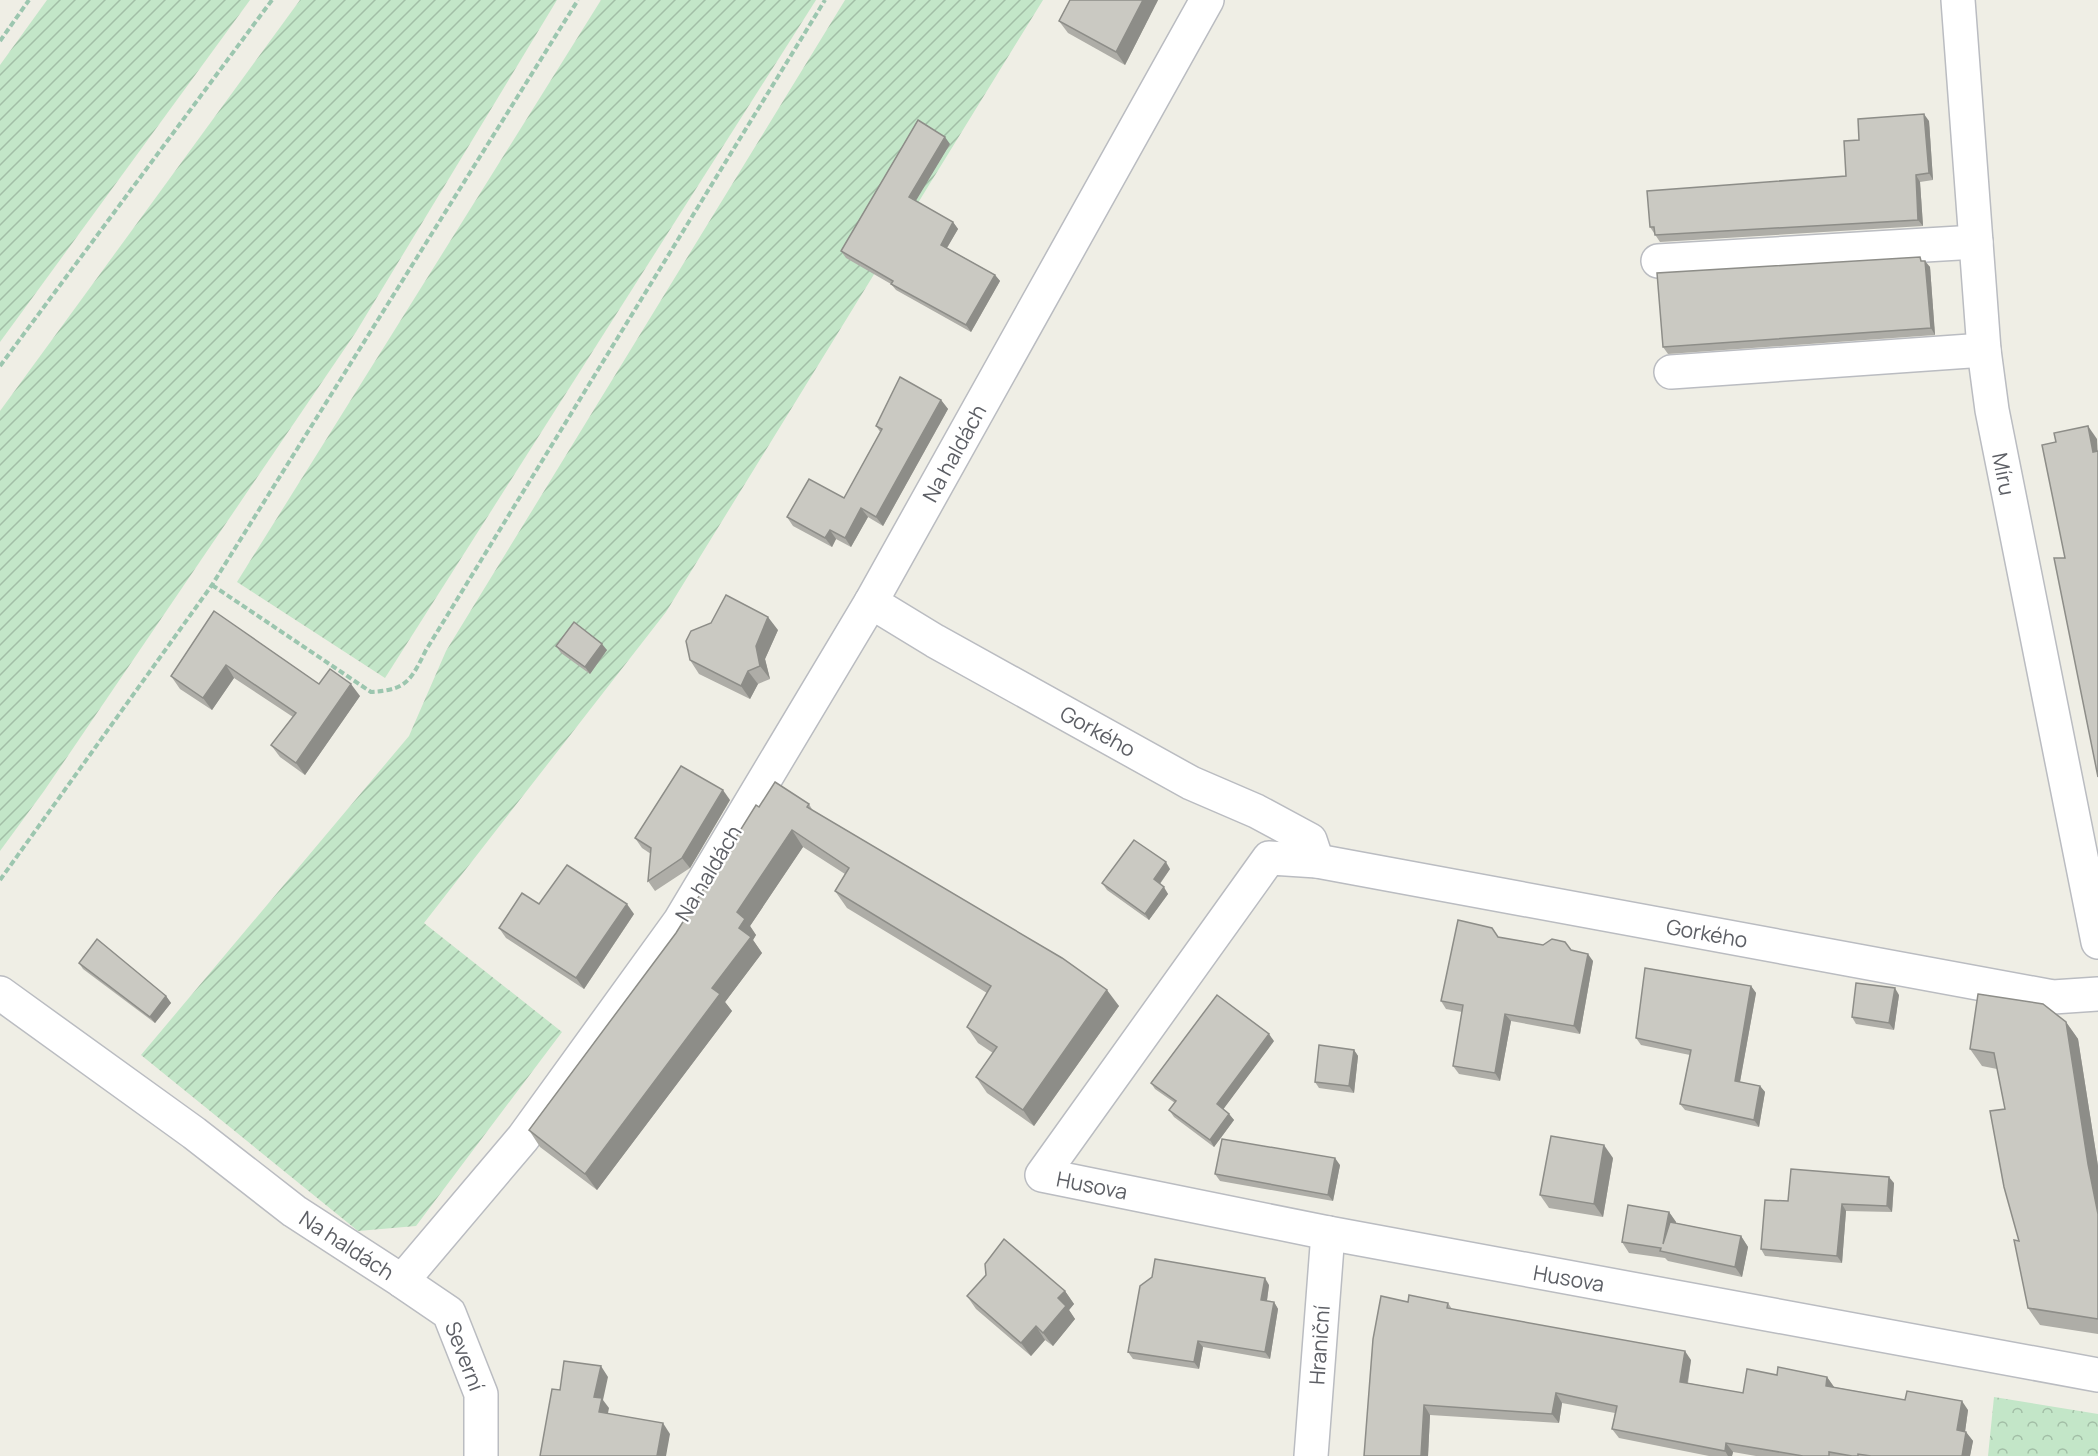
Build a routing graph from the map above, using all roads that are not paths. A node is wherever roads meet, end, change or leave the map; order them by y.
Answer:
1 (1208, 0) edge
2 (1958, 0) edge
3 (1976, 242) junction
4 (1658, 261) dead end
5 (1984, 350) junction
6 (1671, 372) dead end
7 (871, 602) junction
8 (1317, 861) junction
9 (2098, 942) edge
10 (0, 993) edge
11 (2098, 994) edge
12 (1042, 1175) joint
13 (1328, 1233) junction
14 (402, 1281) junction
15 (2098, 1375) edge
16 (481, 1456) edge
17 (1311, 1456) edge

1 - 7 street, Na haldách
2 - 3 street, Míru
3 - 4 street
3 - 5 street, Míru
5 - 6 street
5 - 9 street, Míru
7 - 8 street, Gorkého
7 - 14 street, Na haldách
8 - 11 street, Gorkého
8 - 12 street, Gorkého
10 - 14 street, Na haldách
12 - 13 street, Husova
13 - 15 street, Husova
13 - 17 street, Hraniční
14 - 16 street, Severní

